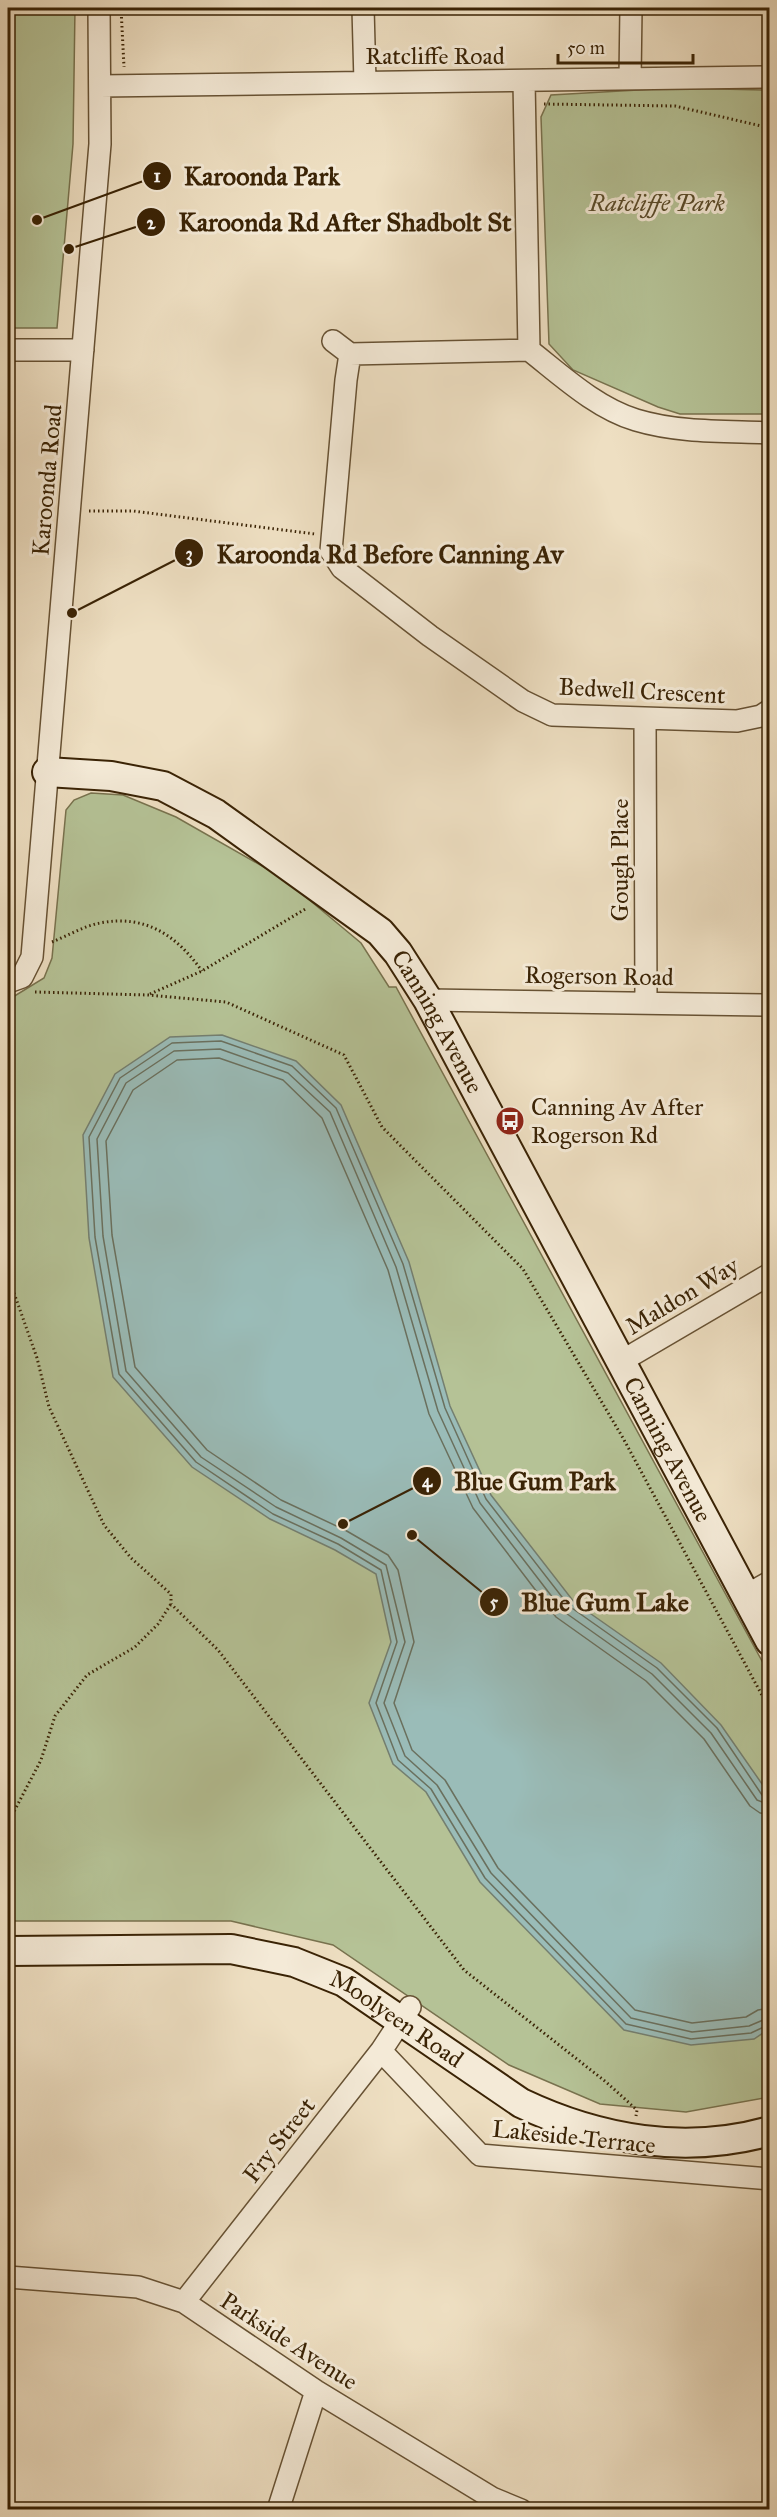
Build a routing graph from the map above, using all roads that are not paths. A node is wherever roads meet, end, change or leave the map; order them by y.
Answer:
1 (99, 8) edge
2 (363, 8) edge
3 (631, 8) edge
4 (770, 77) edge
5 (630, 79) junction
6 (524, 81) junction
7 (365, 82) junction
8 (100, 86) junction
9 (333, 341) dead end
10 (83, 350) junction
11 (529, 350) junction
12 (8, 351) edge
13 (350, 354) junction
14 (770, 433) edge
15 (770, 710) edge
16 (645, 719) junction
17 (47, 772) junction
18 (13, 988) edge
19 (428, 1000) junction
20 (646, 1002) junction
21 (770, 1005) edge
22 (770, 1275) edge
23 (620, 1362) junction
24 (757, 1589) edge
25 (770, 1641) edge
26 (8, 1937) edge
27 (8, 1951) edge
28 (406, 2014) junction
29 (381, 2051) junction
30 (770, 2115) edge
31 (770, 2131) edge
32 (770, 2179) edge
33 (8, 2277) edge
34 (184, 2302) junction
35 (316, 2391) junction
36 (278, 2510) edge
37 (521, 2510) edge

1 - 8 street, Karoonda Road
2 - 7 street
3 - 5 street
4 - 5 street, Ratcliffe Road
5 - 6 street, Ratcliffe Road
6 - 7 street, Ratcliffe Road
6 - 11 street
7 - 8 street, Ratcliffe Road
8 - 10 street, Karoonda Road
9 - 13 street
10 - 12 street
10 - 17 street, Karoonda Road
11 - 13 street
11 - 14 street
13 - 16 street, Bedwell Crescent
15 - 16 street, Bedwell Crescent
16 - 20 street, Gough Place
17 - 18 street, Karoonda Road
17 - 19 main road, Canning Avenue
19 - 20 street, Rogerson Road
19 - 23 main road, Canning Avenue
20 - 21 street, Rogerson Road
22 - 23 street, Maldon Way
23 - 24 main road, Canning Avenue
24 - 25 main road, Canning Avenue
26 - 28 main road, Moolyeen Road
27 - 28 main road, Moolyeen Road
28 - 29 street, Fry Street
28 - 30 main road, Moolyeen Road
28 - 31 main road, Moolyeen Road
29 - 32 street, Lakeside Terrace
29 - 34 street, Fry Street
33 - 34 street, Parkside Avenue
34 - 35 street, Parkside Avenue
35 - 36 street
35 - 37 street, Parkside Avenue

